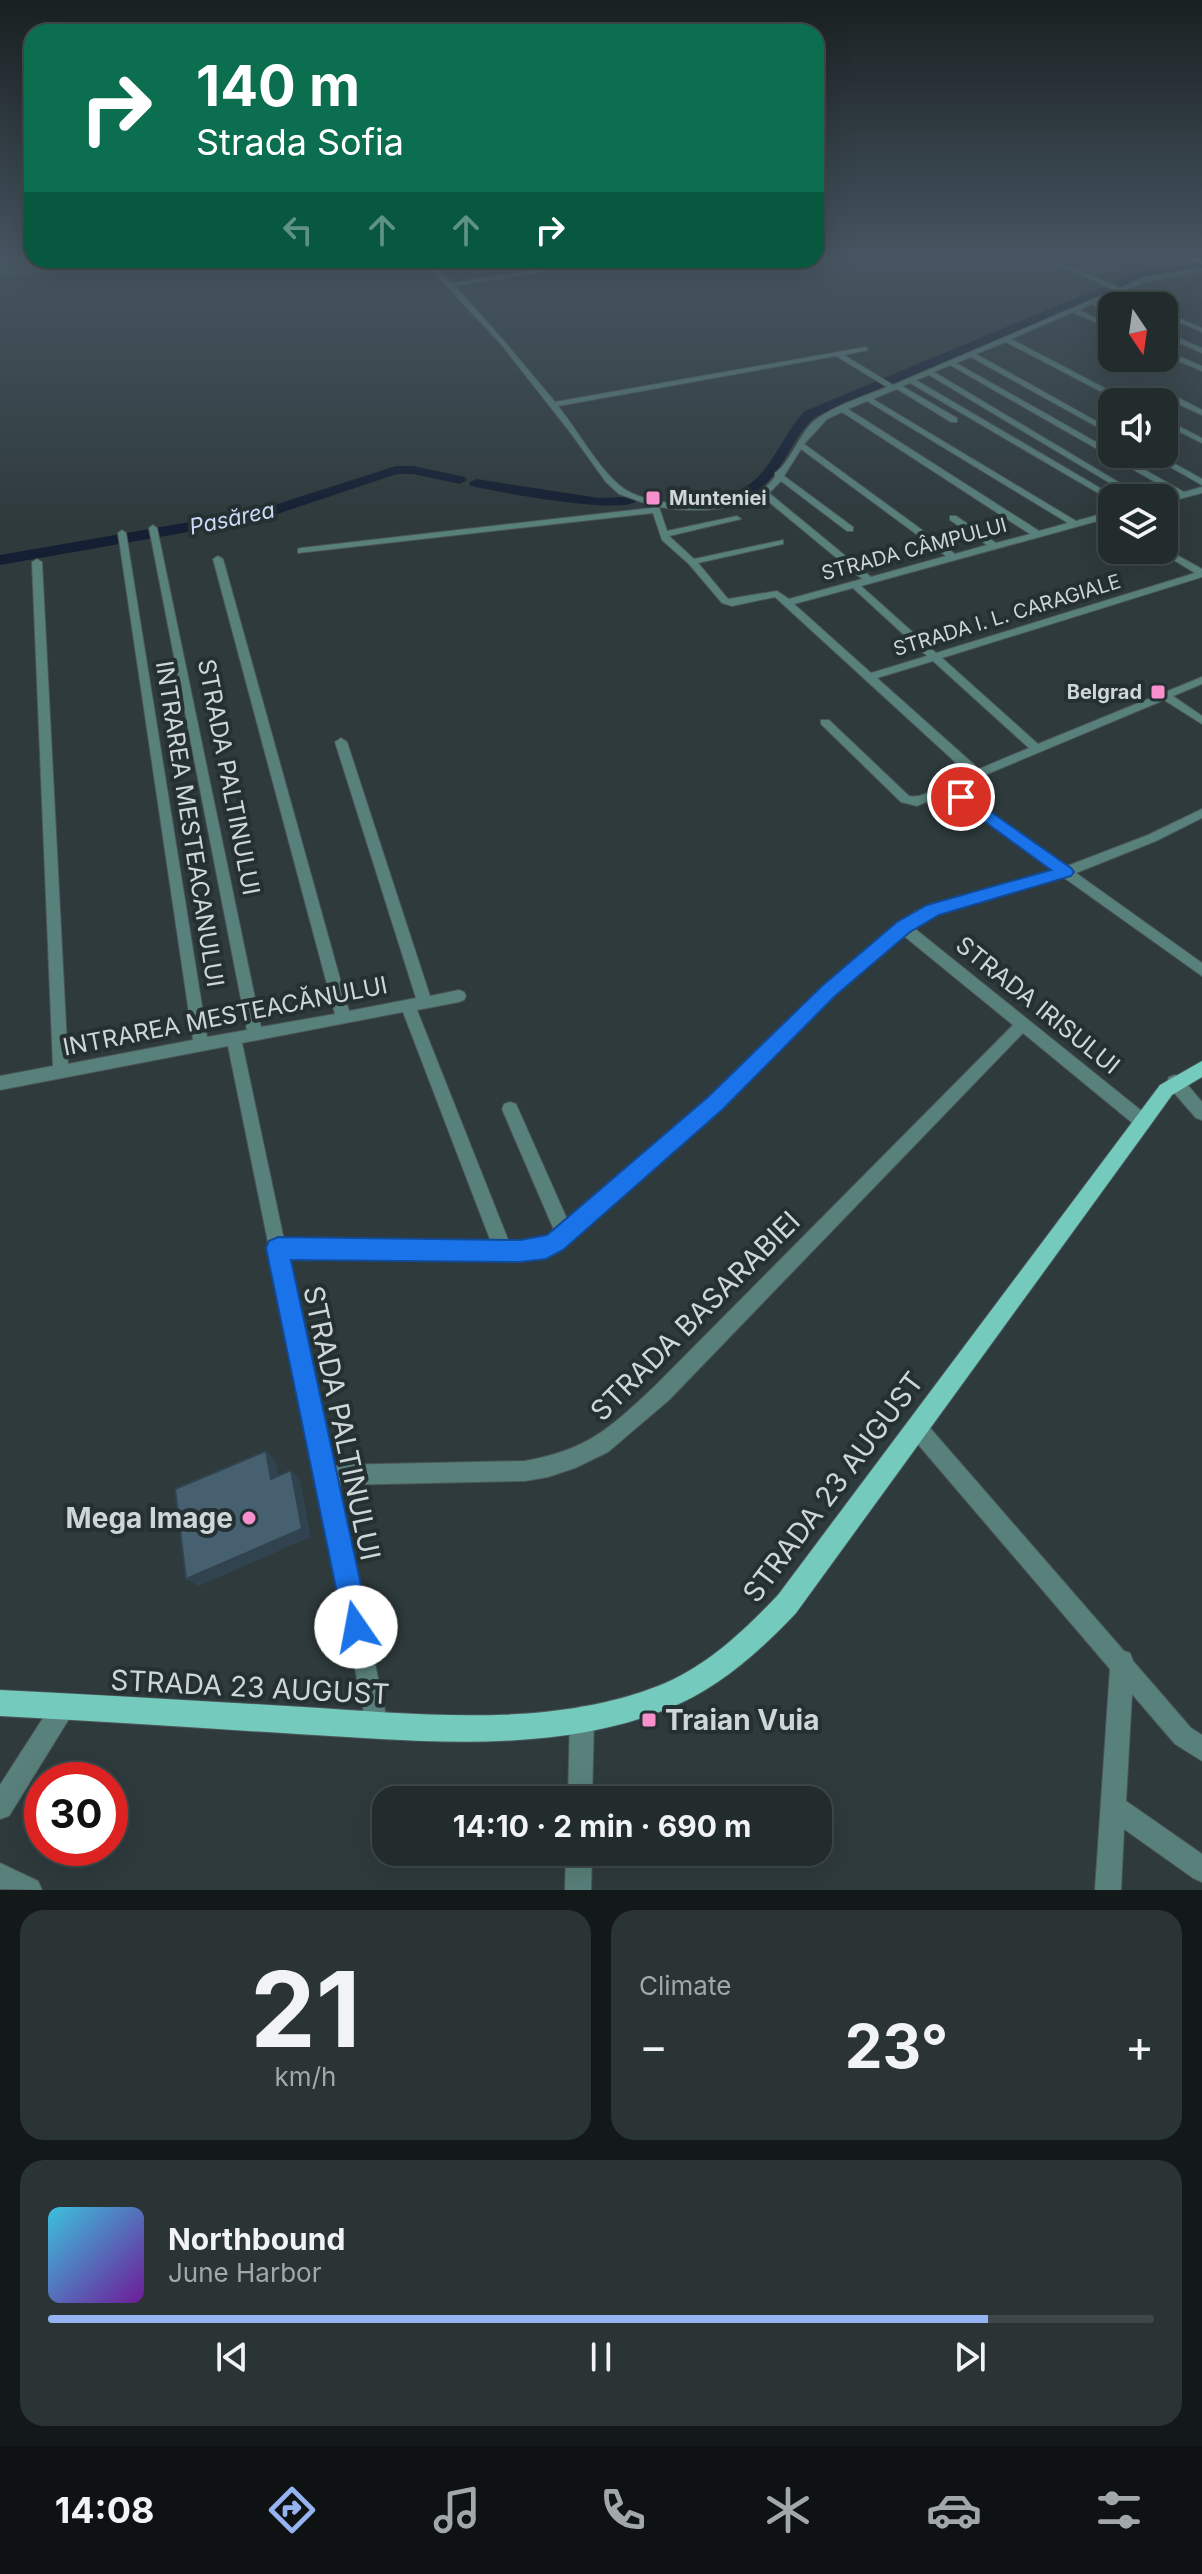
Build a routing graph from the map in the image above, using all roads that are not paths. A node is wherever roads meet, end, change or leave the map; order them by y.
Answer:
1 (503, 345) edge
2 (992, 345) edge
3 (1018, 345) edge
4 (866, 349) dead end
5 (1178, 350) edge
6 (837, 354) junction
7 (971, 354) junction
8 (1178, 358) edge
9 (1202, 361) edge
10 (951, 363) junction
11 (1202, 369) edge
12 (929, 372) junction
13 (911, 380) junction
14 (891, 385) junction
15 (1100, 388) edge
16 (867, 398) junction
17 (1178, 401) edge
18 (553, 405) junction
19 (843, 409) junction
20 (1202, 413) edge
21 (954, 420) dead end
22 (1098, 425) edge
23 (1178, 428) edge
24 (1202, 441) edge
25 (799, 444) junction
26 (1176, 468) edge
27 (778, 475) junction
28 (1202, 482) edge
29 (1117, 484) edge
30 (1098, 489) edge
31 (1202, 490) edge
32 (764, 493) junction
33 (1183, 495) junction
34 (1178, 496) edge
35 (654, 507) junction
36 (953, 518) dead end
37 (737, 519) dead end
38 (1098, 519) edge
39 (1075, 524) junction
40 (153, 528) dead end
41 (850, 529) dead end
42 (122, 533) dead end
43 (1037, 534) junction
44 (663, 535) junction
45 (780, 542) dead end
46 (994, 546) junction
47 (301, 551) dead end
48 (953, 557) junction
49 (218, 559) dead end
50 (1178, 559) edge
51 (37, 562) dead end
52 (692, 562) junction
53 (1202, 573) edge
54 (869, 580) junction
55 (854, 584) junction
56 (787, 603) junction
57 (935, 656) junction
58 (869, 677) junction
59 (1202, 680) edge
60 (1165, 695) junction
61 (1202, 721) edge
62 (825, 722) dead end
63 (341, 742) dead end
64 (1037, 749) junction
65 (977, 774) junction
66 (961, 797) junction
67 (1202, 813) edge
68 (1065, 872) junction
69 (903, 927) junction
70 (1202, 970) edge
71 (459, 996) dead end
72 (416, 1004) junction
73 (343, 1017) junction
74 (1023, 1024) junction
75 (255, 1035) junction
76 (234, 1039) junction
77 (201, 1045) junction
78 (1202, 1068) edge
79 (61, 1072) junction
80 (1175, 1082) junction
81 (0, 1083) edge
82 (510, 1109) dead end
83 (1202, 1113) edge
84 (1142, 1121) junction
85 (565, 1234) junction
86 (278, 1248) junction
87 (503, 1250) junction
88 (917, 1428) junction
89 (325, 1475) junction
90 (1122, 1661) junction
91 (0, 1703) edge
92 (64, 1706) junction
93 (582, 1718) junction
94 (376, 1725) junction
95 (1202, 1749) edge
96 (580, 1786) edge
97 (1112, 1806) junction
98 (0, 1807) edge
99 (579, 1866) edge
100 (1202, 1869) edge
101 (0, 1876) edge
102 (29, 1890) edge
103 (578, 1890) edge
104 (1108, 1890) edge

1 - 18 street
2 - 7 street
3 - 15 street
4 - 6 street
5 - 9 street
6 - 14 street
6 - 18 street
7 - 10 street
7 - 22 street
8 - 11 street
10 - 12 street
10 - 33 street
12 - 13 street
12 - 29 street
13 - 14 street
13 - 30 street
14 - 16 street
14 - 21 street
16 - 19 street
16 - 39 street
17 - 20 street
18 - 35 street
19 - 25 street
19 - 43 street
23 - 24 street
25 - 27 street
25 - 48 street
26 - 28 street
27 - 32 street
27 - 41 street
31 - 33 street
32 - 35 street
32 - 54 street
33 - 34 street
35 - 44 street
35 - 47 street
36 - 46 street
37 - 44 street
38 - 39 street, STRADA CÂMPULUI
39 - 43 street, STRADA CÂMPULUI
40 - 75 street, STRADA PALTINULUI
42 - 77 street, INTRAREA MESTEACANULUI
43 - 46 street, STRADA CÂMPULUI
44 - 52 street
45 - 52 street
46 - 48 street, STRADA CÂMPULUI
48 - 54 street, STRADA CÂMPULUI
49 - 73 street
50 - 53 street
51 - 79 street
52 - 56 street, STRADA CÂMPULUI
53 - 57 street, STRADA I. L. CARAGIALE
54 - 55 street, STRADA CÂMPULUI
55 - 56 street, STRADA CÂMPULUI
55 - 57 street
56 - 58 street
57 - 58 street, STRADA I. L. CARAGIALE
57 - 64 street
58 - 65 street
59 - 60 street
60 - 61 street
60 - 64 street
62 - 66 street
63 - 72 street
64 - 65 street
65 - 66 street
66 - 68 street
67 - 68 street
68 - 69 street
68 - 70 street
69 - 74 street, STRADA IRISULUI
69 - 85 street
71 - 72 street, INTRAREA MESTEACĂNULUI
72 - 73 street, INTRAREA MESTEACĂNULUI
72 - 87 street
73 - 75 street, INTRAREA MESTEACĂNULUI
74 - 84 street, STRADA IRISULUI
74 - 89 street, STRADA BASARABIEI
75 - 76 street, INTRAREA MESTEACĂNULUI
76 - 77 street, INTRAREA MESTEACĂNULUI
76 - 86 street, STRADA PALTINULUI
77 - 79 street, INTRAREA MESTEACĂNULUI
78 - 80 main road, STRADA 23 AUGUST
79 - 81 street, INTRAREA MESTEACĂNULUI
80 - 83 street
80 - 84 main road, STRADA 23 AUGUST
82 - 85 street
84 - 88 main road, STRADA 23 AUGUST
85 - 87 street
86 - 87 street
86 - 89 street, STRADA PALTINULUI
88 - 90 street
88 - 93 main road, STRADA 23 AUGUST
89 - 94 street, STRADA PALTINULUI
90 - 95 street
90 - 97 street
91 - 92 main road, STRADA 23 AUGUST
92 - 94 main road, STRADA 23 AUGUST
92 - 98 street
93 - 94 main road, STRADA 23 AUGUST
93 - 96 street
97 - 100 street
97 - 104 street
99 - 103 street
101 - 102 street

